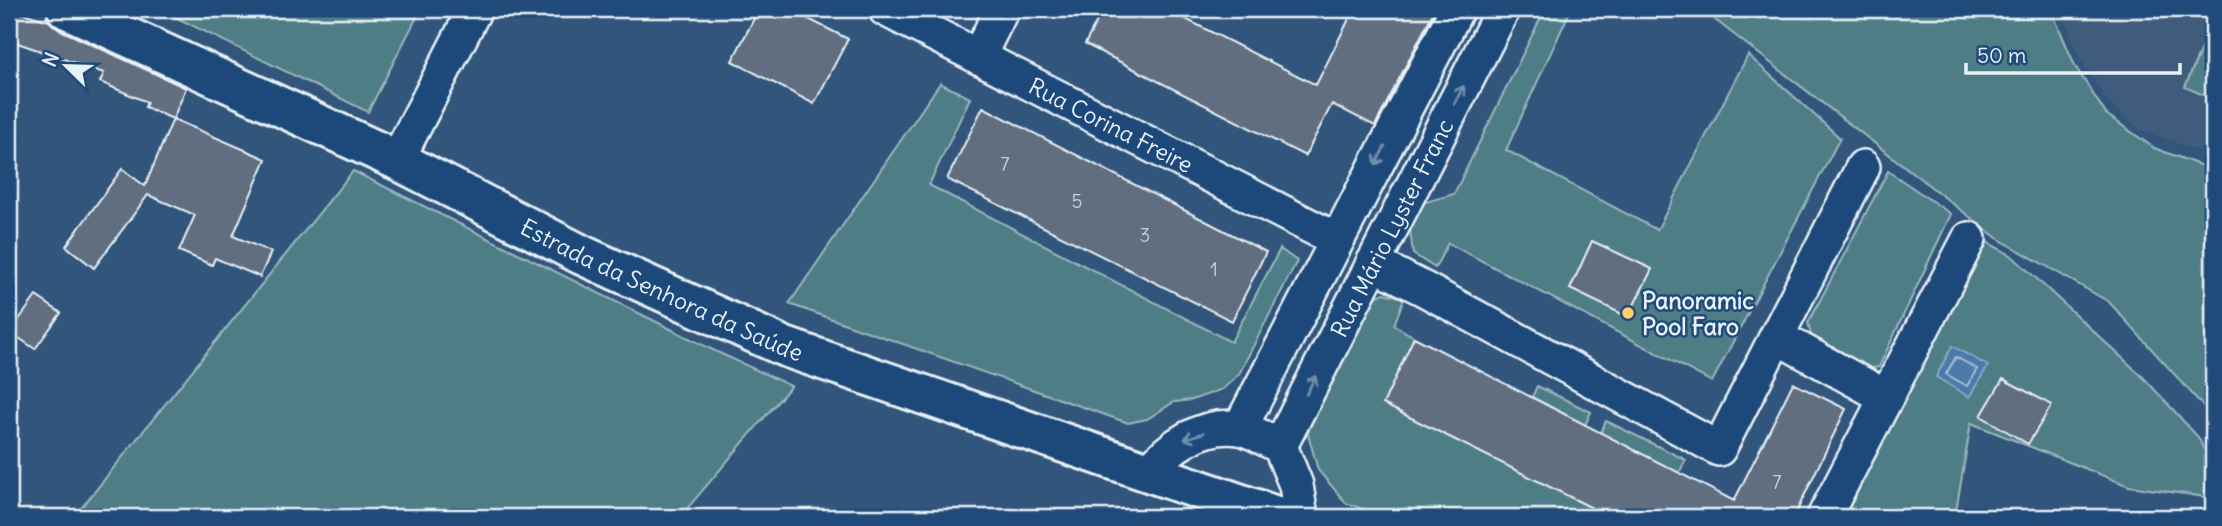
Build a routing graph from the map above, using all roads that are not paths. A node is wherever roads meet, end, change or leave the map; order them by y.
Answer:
1 (67, 9) edge
2 (475, 9) edge
3 (885, 9) edge
4 (1002, 9) edge
5 (1457, 9) edge
6 (1503, 9) edge
7 (978, 57) junction
8 (397, 160) junction
9 (1864, 167) dead end
10 (1969, 239) dead end
11 (1337, 240) junction
12 (1373, 263) junction
13 (1777, 337) junction
14 (1886, 397) junction
15 (1240, 428) junction
16 (1280, 446) junction
17 (1147, 473) junction
18 (1279, 517) edge
19 (1301, 517) edge
20 (1824, 517) edge

1 - 8 street, Estrada da Senhora da Saúde
2 - 8 street
3 - 7 street, Rua Corina Freire
4 - 7 street
5 -> 11 street, Rua Mário Lyster Franc
12 -> 6 street, Rua Mário Lyster Franc
7 - 11 street, Rua Corina Freire
8 - 17 street, Estrada da Senhora da Saúde
9 - 13 street
10 - 14 street
11 - 15 street, Rua Mário Lyster Franc
12 - 13 street
16 -> 12 street, Rua Mário Lyster Franc
13 - 14 street
14 - 20 street
15 - 16 street
15 -> 17 street
16 - 19 street
17 - 18 street, Estrada da Senhora da Saúde

